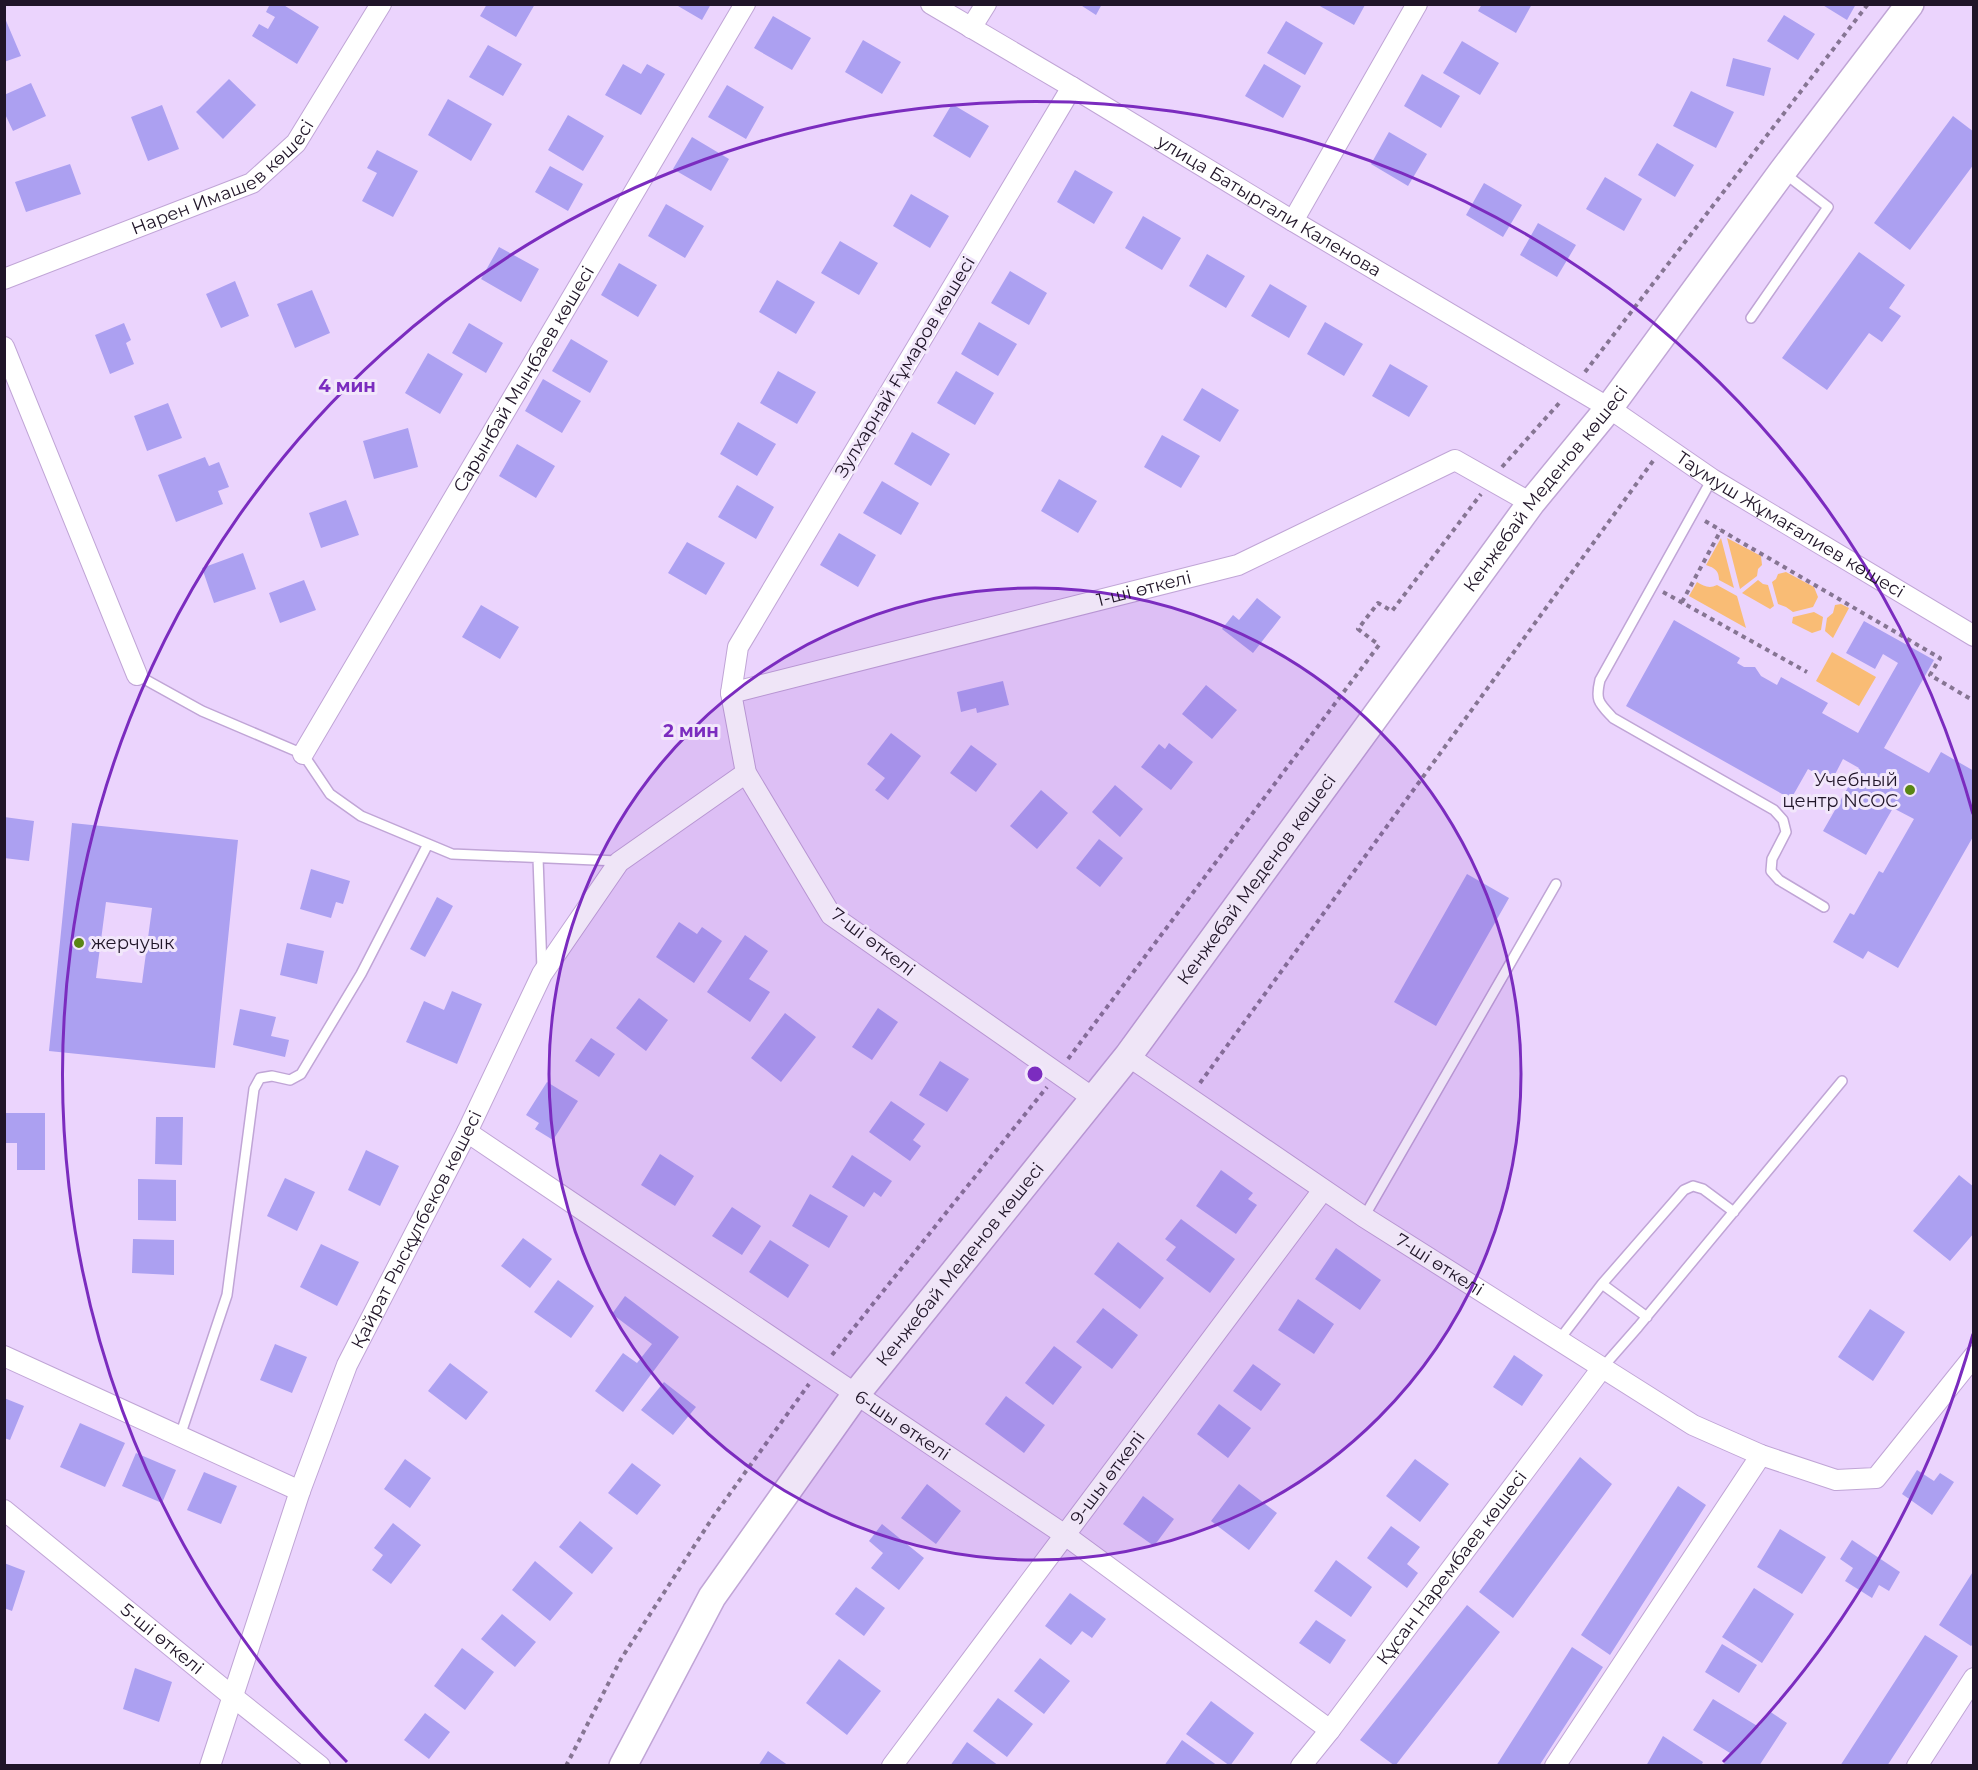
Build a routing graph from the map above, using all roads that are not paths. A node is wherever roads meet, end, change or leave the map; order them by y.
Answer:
1 (381, 4) edge
2 (745, 4) edge
3 (931, 4) edge
4 (986, 4) edge
5 (1417, 4) edge
6 (1910, 4) edge
7 (971, 28) junction
8 (1072, 87) junction
9 (1782, 172) junction
10 (1293, 221) junction
11 (4, 279) edge
12 (1751, 318) dead end
13 (4, 347) edge
14 (1610, 408) junction
15 (1712, 479) junction
16 (1531, 503) junction
17 (1974, 636) edge
18 (738, 647) joint
19 (137, 675) joint
20 (731, 693) junction
21 (303, 754) junction
22 (746, 773) junction
23 (428, 844) junction
24 (538, 858) junction
25 (619, 861) junction
26 (1556, 884) dead end
27 (1824, 907) dead end
28 (542, 974) junction
29 (1128, 1056) junction
30 (1842, 1081) dead end
31 (1093, 1098) junction
32 (467, 1132) junction
33 (1323, 1190) junction
34 (1734, 1212) junction
35 (1364, 1217) junction
36 (1602, 1284) junction
37 (1647, 1317) junction
38 (1559, 1340) junction
39 (4, 1356) edge
40 (1974, 1356) edge
41 (1602, 1368) junction
42 (856, 1394) junction
43 (180, 1436) junction
44 (1761, 1455) junction
45 (300, 1491) junction
46 (4, 1510) edge
47 (1065, 1534) junction
48 (1974, 1678) edge
49 (232, 1696) junction
50 (1330, 1730) junction
51 (210, 1766) edge
52 (320, 1766) edge
53 (623, 1766) edge
54 (892, 1766) edge
55 (1301, 1766) edge
56 (1555, 1766) edge
57 (1917, 1766) edge

1 - 11 street, Нарен Имашев көшесi
2 - 21 street, Сарынбай Мыңбаев көшесі
3 - 7 street, улица Батыргали Каленова
4 - 7 street
5 - 10 street
6 - 9 street, Кенжебай Меденов көшесі
7 - 8 street, улица Батыргали Каленова
8 - 10 street, улица Батыргали Каленова
8 - 18 street, Зулхарнай Ғұмаров көшесі
9 - 12 lane
9 - 14 street, Кенжебай Меденов көшесі
10 - 14 street, улица Батыргали Каленова
13 - 19 street
14 - 15 street, Таумуш Жұмағалиев көшесі
14 - 16 street, Кенжебай Меденов көшесі
15 - 17 street, Таумуш Жұмағалиев көшесі
15 - 27 lane
16 - 20 street, 1-ші өткелі
16 - 29 street, Кенжебай Меденов көшесі
18 - 20 street, 7-ші өткелі
19 - 21 lane
20 - 22 street, 7-ші өткелі
21 - 23 lane
22 - 25 street, Қайрат Рысқұлбеков көшесі
22 - 31 street, 7-ші өткелі
23 - 24 lane
23 - 43 lane
24 - 25 lane
24 - 28 lane
25 - 28 street, Қайрат Рысқұлбеков көшесі
26 - 35 lane
28 - 32 street, Қайрат Рысқұлбеков көшесі
29 - 31 street, Кенжебай Меденов көшесі
29 - 33 street, 7-ші өткелі
30 - 34 lane
31 - 42 street, Кенжебай Меденов көшесі
32 - 42 street, 6-шы өткелі
32 - 45 street, Қайрат Рысқұлбеков көшесі
33 - 35 street, 7-ші өткелі
33 - 47 street, 9-шы өткелі
34 - 36 lane
34 - 37 lane
35 - 38 street, 7-ші өткелі
36 - 37 lane
36 - 38 lane
37 - 41 lane
38 - 41 street, 7-ші өткелі
39 - 43 street
40 - 44 street, 7-ші өткелі
41 - 44 street, 7-ші өткелі
41 - 50 street, Құсан Нарембаев көшесі
42 - 47 street, 6-шы өткелі
42 - 53 street, Кенжебай Меденов көшесі
43 - 45 street
44 - 56 street
45 - 49 street, Қайрат Рысқұлбеков көшесі
46 - 49 street, 5-ші өткелі
47 - 50 street, 6-шы өткелі
47 - 54 street, 9-шы өткелі
48 - 57 street
49 - 51 street, Қайрат Рысқұлбеков көшесі
49 - 52 street, 5-ші өткелі
50 - 55 street, Құсан Нарембаев көшесі

